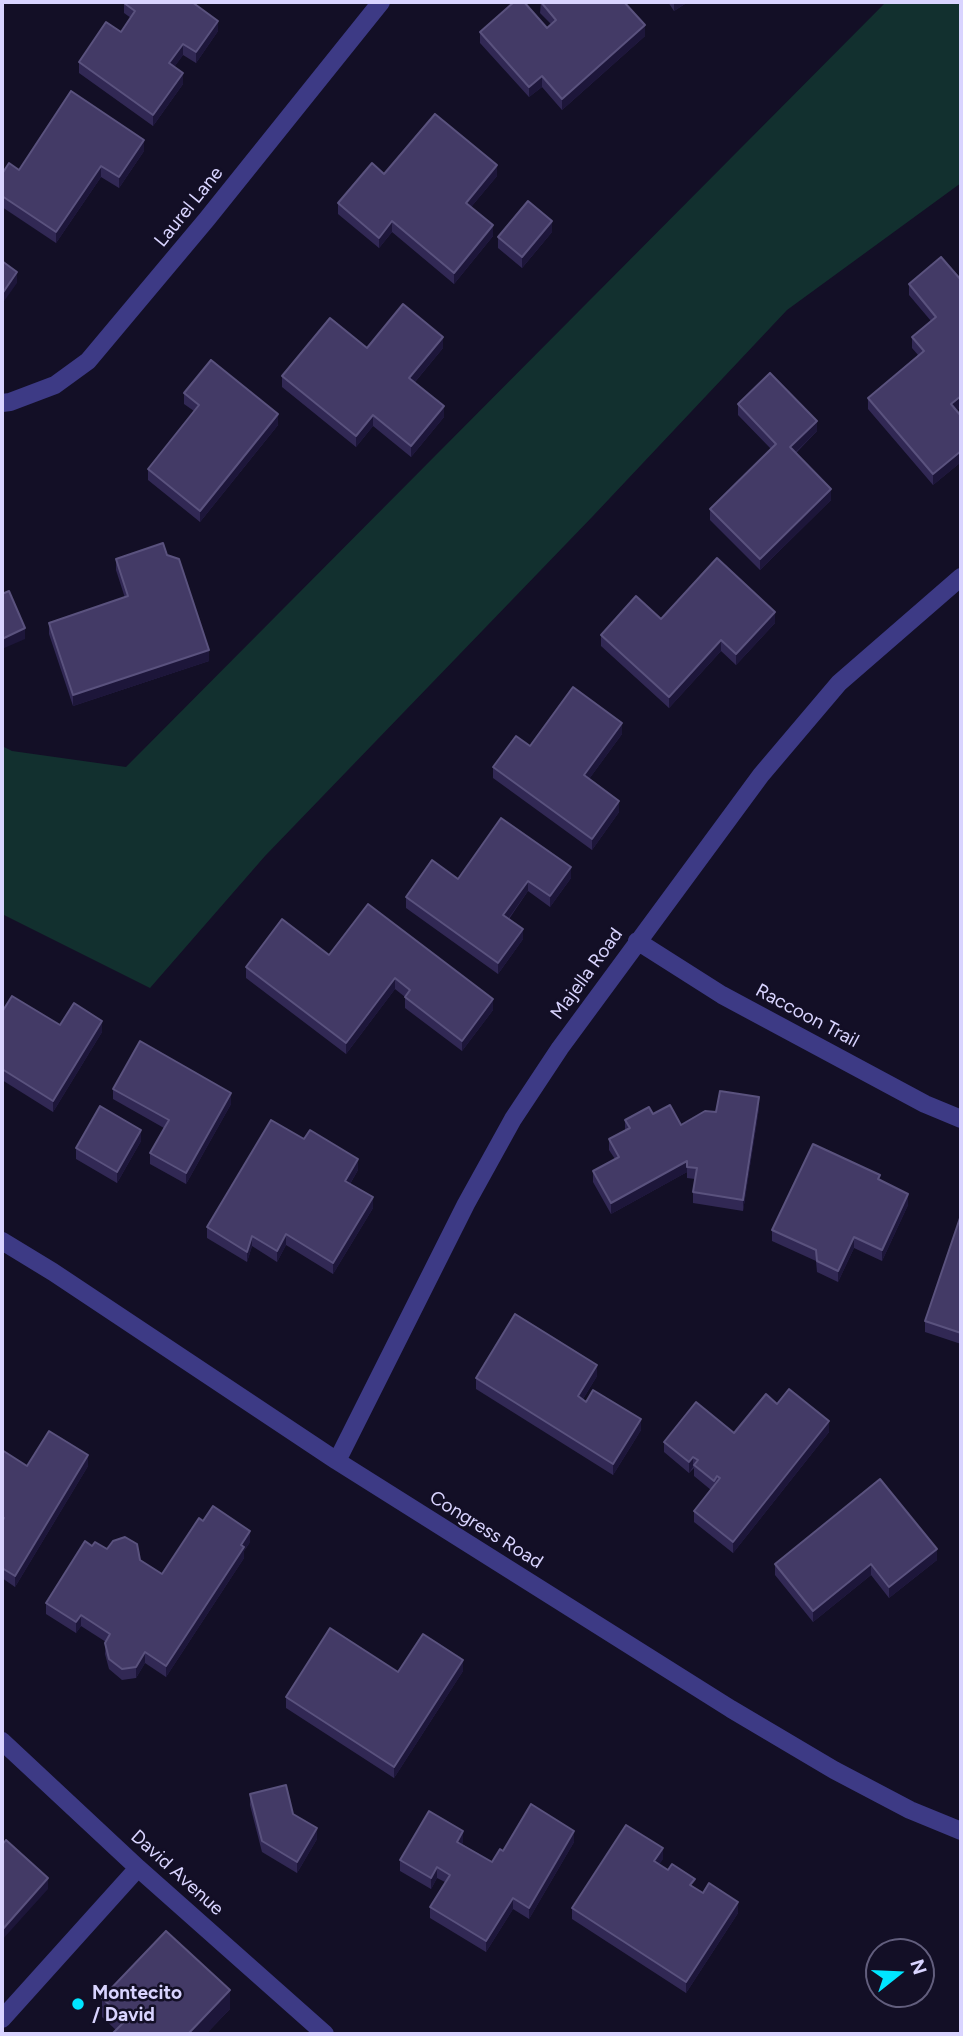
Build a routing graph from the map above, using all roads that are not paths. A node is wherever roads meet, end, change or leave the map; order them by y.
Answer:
1 (381, 2) edge
2 (2, 403) edge
3 (961, 577) edge
4 (637, 942) junction
5 (961, 1119) edge
6 (2, 1241) edge
7 (337, 1461) junction
8 (2, 1741) edge
9 (961, 1831) edge
10 (138, 1868) junction
11 (2, 2019) edge
12 (325, 2034) edge

1 - 2 street, Laurel Lane
3 - 4 street, Majella Road
4 - 5 street, Raccoon Trail
4 - 7 street, Majella Road
6 - 7 street, Congress Road
7 - 9 street, Congress Road
8 - 10 street, David Avenue
10 - 11 street
10 - 12 street, David Avenue

